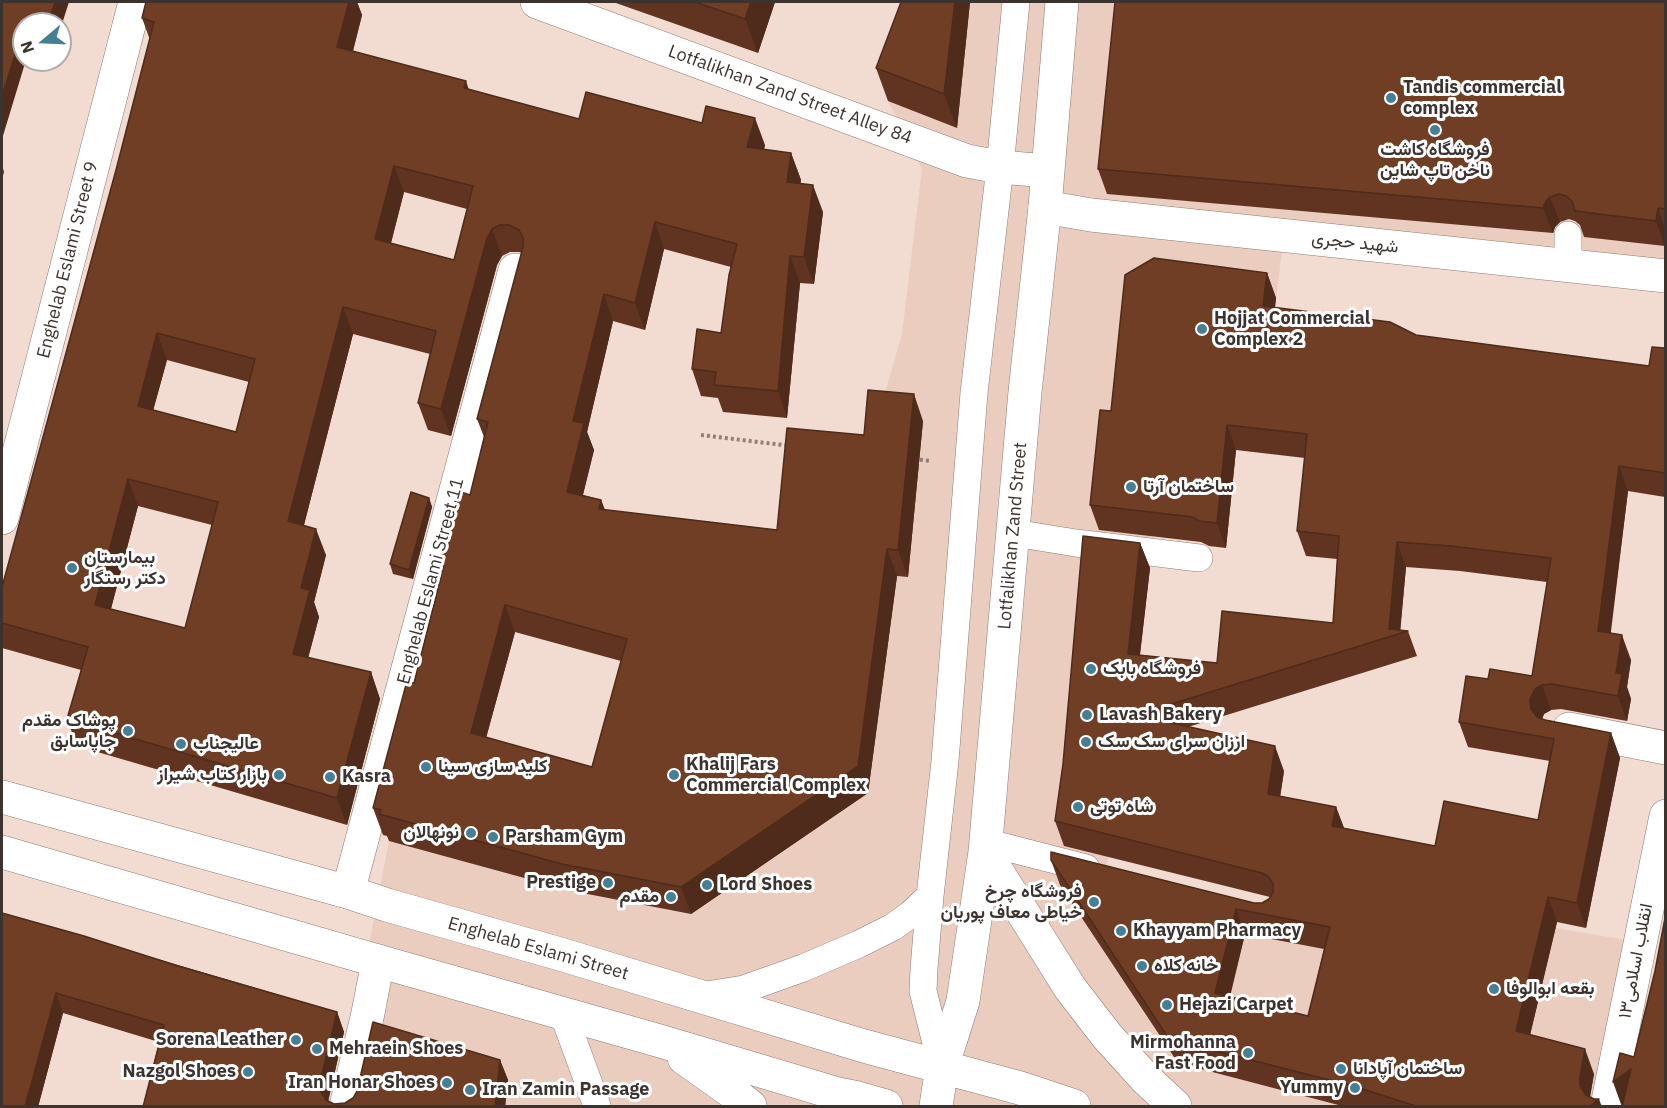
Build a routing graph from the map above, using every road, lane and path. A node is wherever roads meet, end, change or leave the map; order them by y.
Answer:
1 (135, 2) edge
2 (537, 2) edge
3 (1016, 2) edge
4 (1062, 2) edge
5 (1000, 167) junction
6 (1047, 171) junction
7 (1045, 207) junction
8 (515, 270) edge
9 (1665, 276) edge
10 (701, 435) dead end
11 (793, 446) edge
12 (908, 459) edge
13 (934, 461) dead end
14 (2, 518) edge
15 (1014, 533) junction
16 (1199, 558) dead end
17 (1558, 727) edge
18 (1665, 748) edge
19 (2, 797) edge
20 (1665, 816) edge
21 (985, 847) junction
22 (2, 852) edge
23 (1104, 873) edge
24 (348, 892) junction
25 (930, 896) junction
26 (378, 961) junction
27 (699, 997) junction
28 (564, 1013) junction
29 (660, 1041) junction
30 (942, 1067) junction
31 (346, 1107) edge
32 (597, 1107) edge
33 (750, 1107) edge
34 (886, 1107) edge
35 (936, 1107) edge
36 (1074, 1107) edge
37 (1176, 1107) edge
38 (1607, 1107) edge

1 - 14 street, Enghelab Eslami Street 9
2 - 5 street, Lotfalikhan Zand Street Alley 84
3 - 5 lane
4 - 6 street, Lotfalikhan Zand Street
5 - 6 street, Lotfalikhan Zand Street Alley 84
5 - 25 lane
6 - 7 street, Lotfalikhan Zand Street
7 - 9 street, شهید حجری
7 - 15 street, Lotfalikhan Zand Street
8 - 24 street, Enghelab Eslami Street 11
10 - 11 path
12 - 13 path
15 - 16 lane
15 - 21 street, Lotfalikhan Zand Street
17 - 18 street
19 - 24 street, Enghelab Eslami Street
20 - 38 street, انقلاب اسلامی۱۳
21 - 23 lane
21 - 30 street, Lotfalikhan Zand Street
21 - 37 street
22 - 26 street
24 - 27 street, Enghelab Eslami Street
25 - 27 lane
25 - 30 lane
26 - 28 street
26 - 31 street
27 - 30 street, Enghelab Eslami Street
28 - 29 street
28 - 32 lane
29 - 33 street
29 - 34 street
30 - 35 street, Lotfalikhan Zand Street
30 - 36 street, Enghelab Eslami Street

